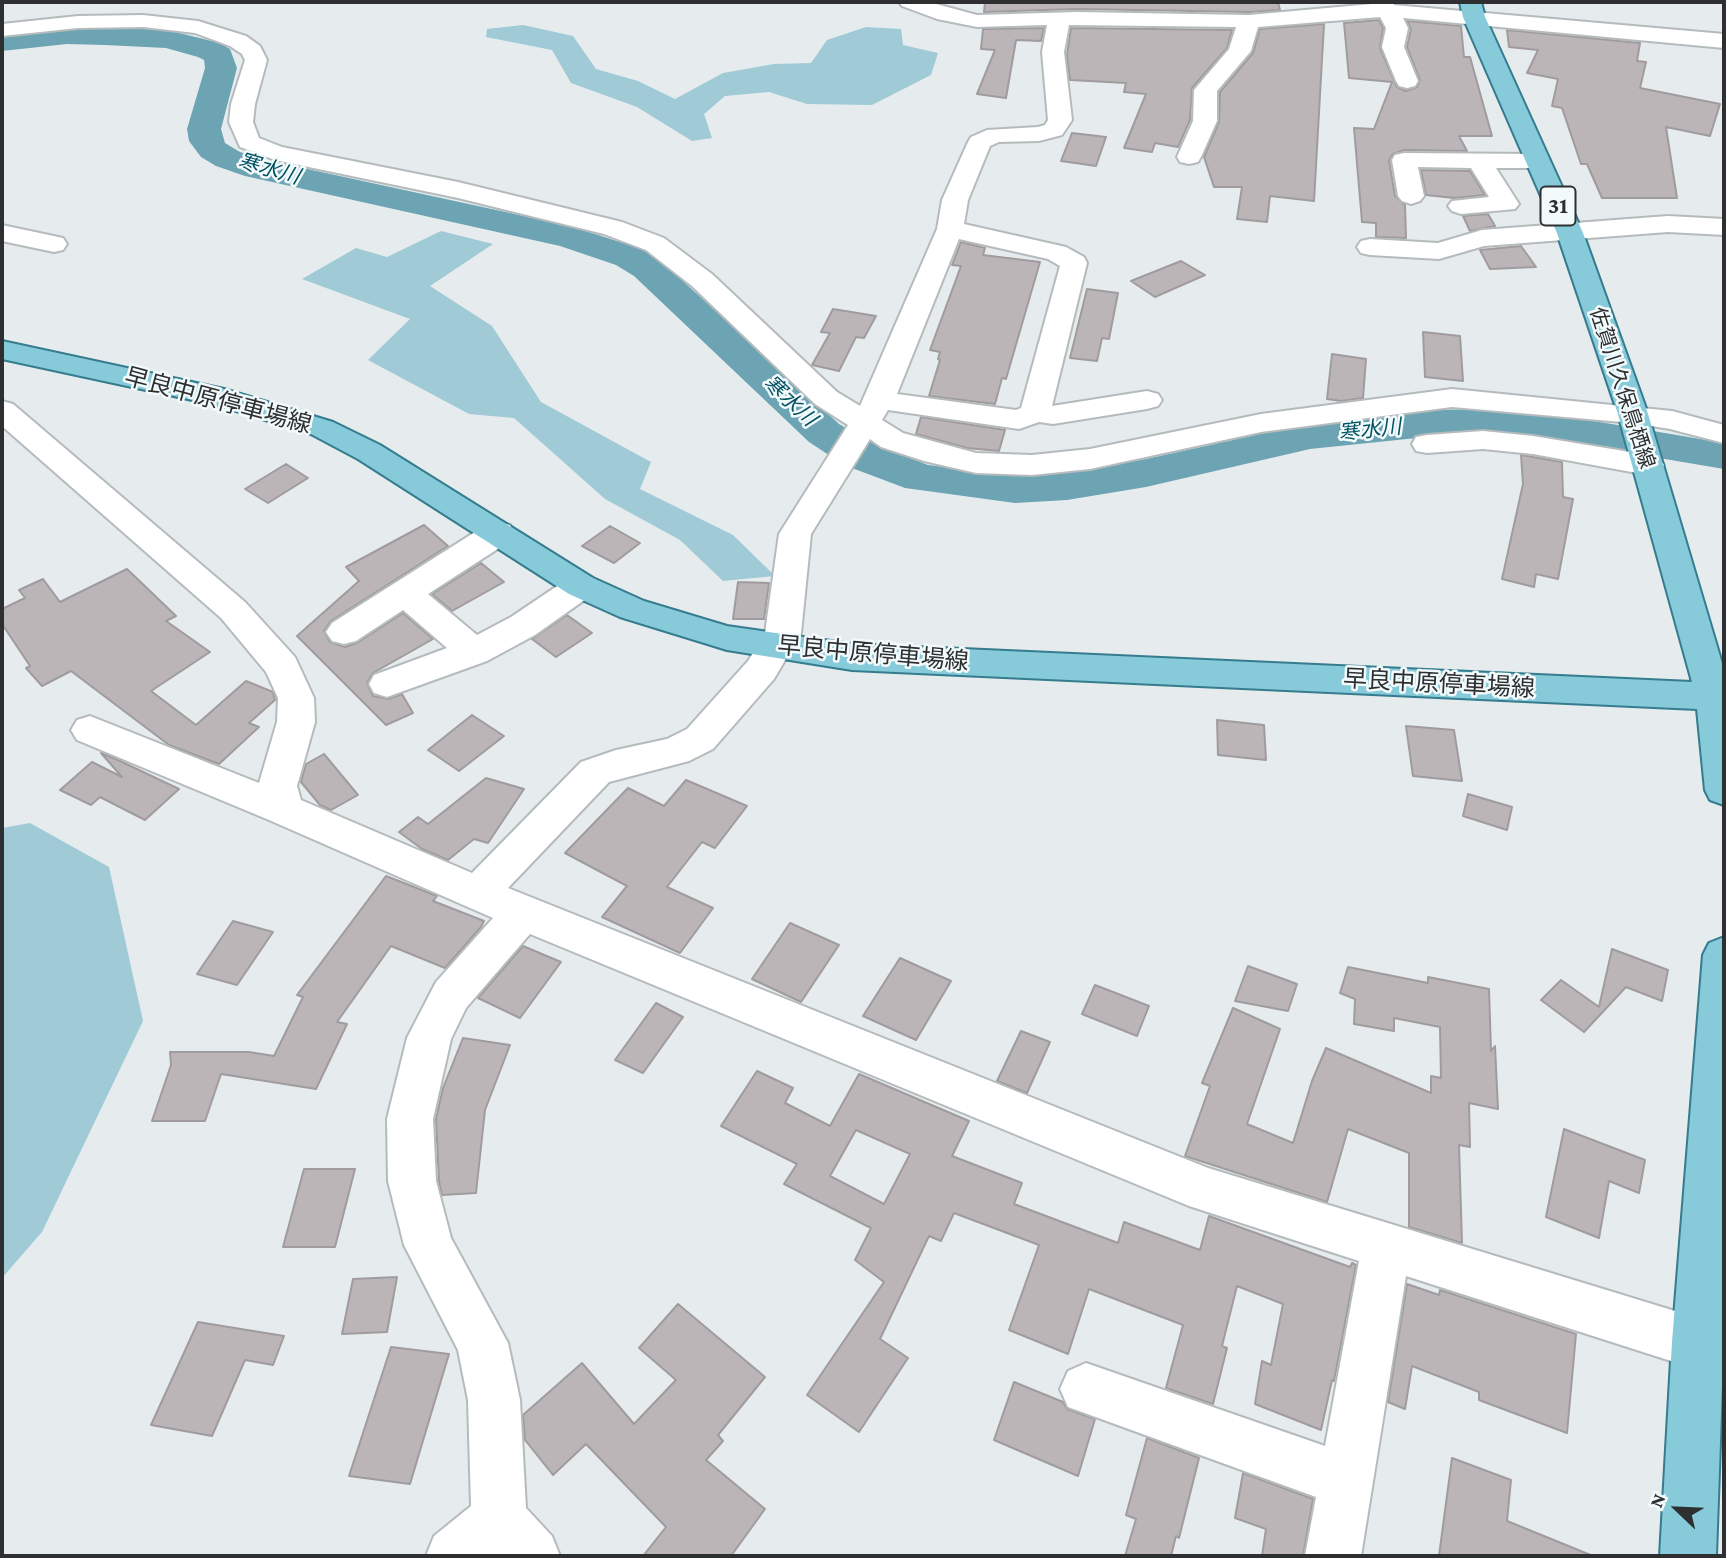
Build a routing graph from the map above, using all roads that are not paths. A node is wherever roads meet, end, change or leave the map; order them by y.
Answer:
1 (909, 2) edge
2 (1383, 6) edge
3 (1472, 9) edge
4 (1163, 11) edge
5 (1059, 20) junction
6 (1249, 21) junction
7 (2, 30) edge
8 (1724, 41) edge
9 (1407, 81) dead end
10 (1189, 157) dead end
11 (1479, 161) junction
12 (1538, 161) junction
13 (1411, 196) dead end
14 (1461, 206) dead end
15 (1724, 227) edge
16 (950, 229) junction
17 (2, 233) edge
18 (1570, 233) junction
19 (54, 244) dead end
20 (1370, 247) dead end
21 (2, 350) edge
22 (1147, 400) dead end
23 (2, 410) edge
24 (871, 412) junction
25 (1035, 413) junction
26 (1633, 414) junction
27 (1724, 434) edge
28 (1427, 444) dead end
29 (1648, 466) junction
30 (498, 533) junction
31 (581, 586) junction
32 (406, 594) junction
33 (344, 632) dead end
34 (777, 647) junction
35 (474, 652) junction
36 (387, 684) dead end
37 (1719, 697) edge
38 (90, 730) dead end
39 (1724, 790) edge
40 (284, 809) junction
41 (477, 894) junction
42 (523, 914) junction
43 (1724, 955) edge
44 (1385, 1245) junction
45 (1711, 1347) edge
46 (1086, 1389) dead end
47 (1346, 1481) junction
48 (515, 1537) edge
49 (454, 1556) edge
50 (1333, 1556) edge
51 (1688, 1556) edge

1 - 5 street
2 - 3 street
2 - 6 street
2 - 9 street
3 - 8 street
3 - 12 main road, 佐賀川久保鳥栖線 / 31
4 - 5 street
4 - 6 street
5 - 16 street
6 - 10 street
7 - 24 street
11 - 12 street
11 - 13 street
11 - 14 street
12 - 18 main road, 佐賀川久保鳥栖線 / 31
15 - 18 street
16 - 24 street
16 - 25 street
17 - 19 street
18 - 20 street
18 - 26 main road, 佐賀川久保鳥栖線 / 31
21 - 30 main road, 早良中原停車場線
22 - 25 street
23 - 40 street
24 - 25 street
24 - 26 street
24 - 34 street
26 - 27 street
26 - 29 main road, 佐賀川久保鳥栖線 / 31
28 - 29 street
29 - 37 main road, 佐賀川久保鳥栖線 / 31
30 - 31 main road, 早良中原停車場線
30 - 32 street
31 - 34 main road, 早良中原停車場線
31 - 35 street
32 - 33 street
32 - 35 street
34 - 37 main road, 早良中原停車場線
34 - 41 street
35 - 36 street
37 - 39 main road, 佐賀川久保鳥栖線 / 31
38 - 40 street
40 - 41 street
41 - 42 street
42 - 44 street
42 - 48 street
43 - 45 main road
44 - 45 street
44 - 47 street
45 - 51 main road
46 - 47 street
47 - 50 street
48 - 49 street

